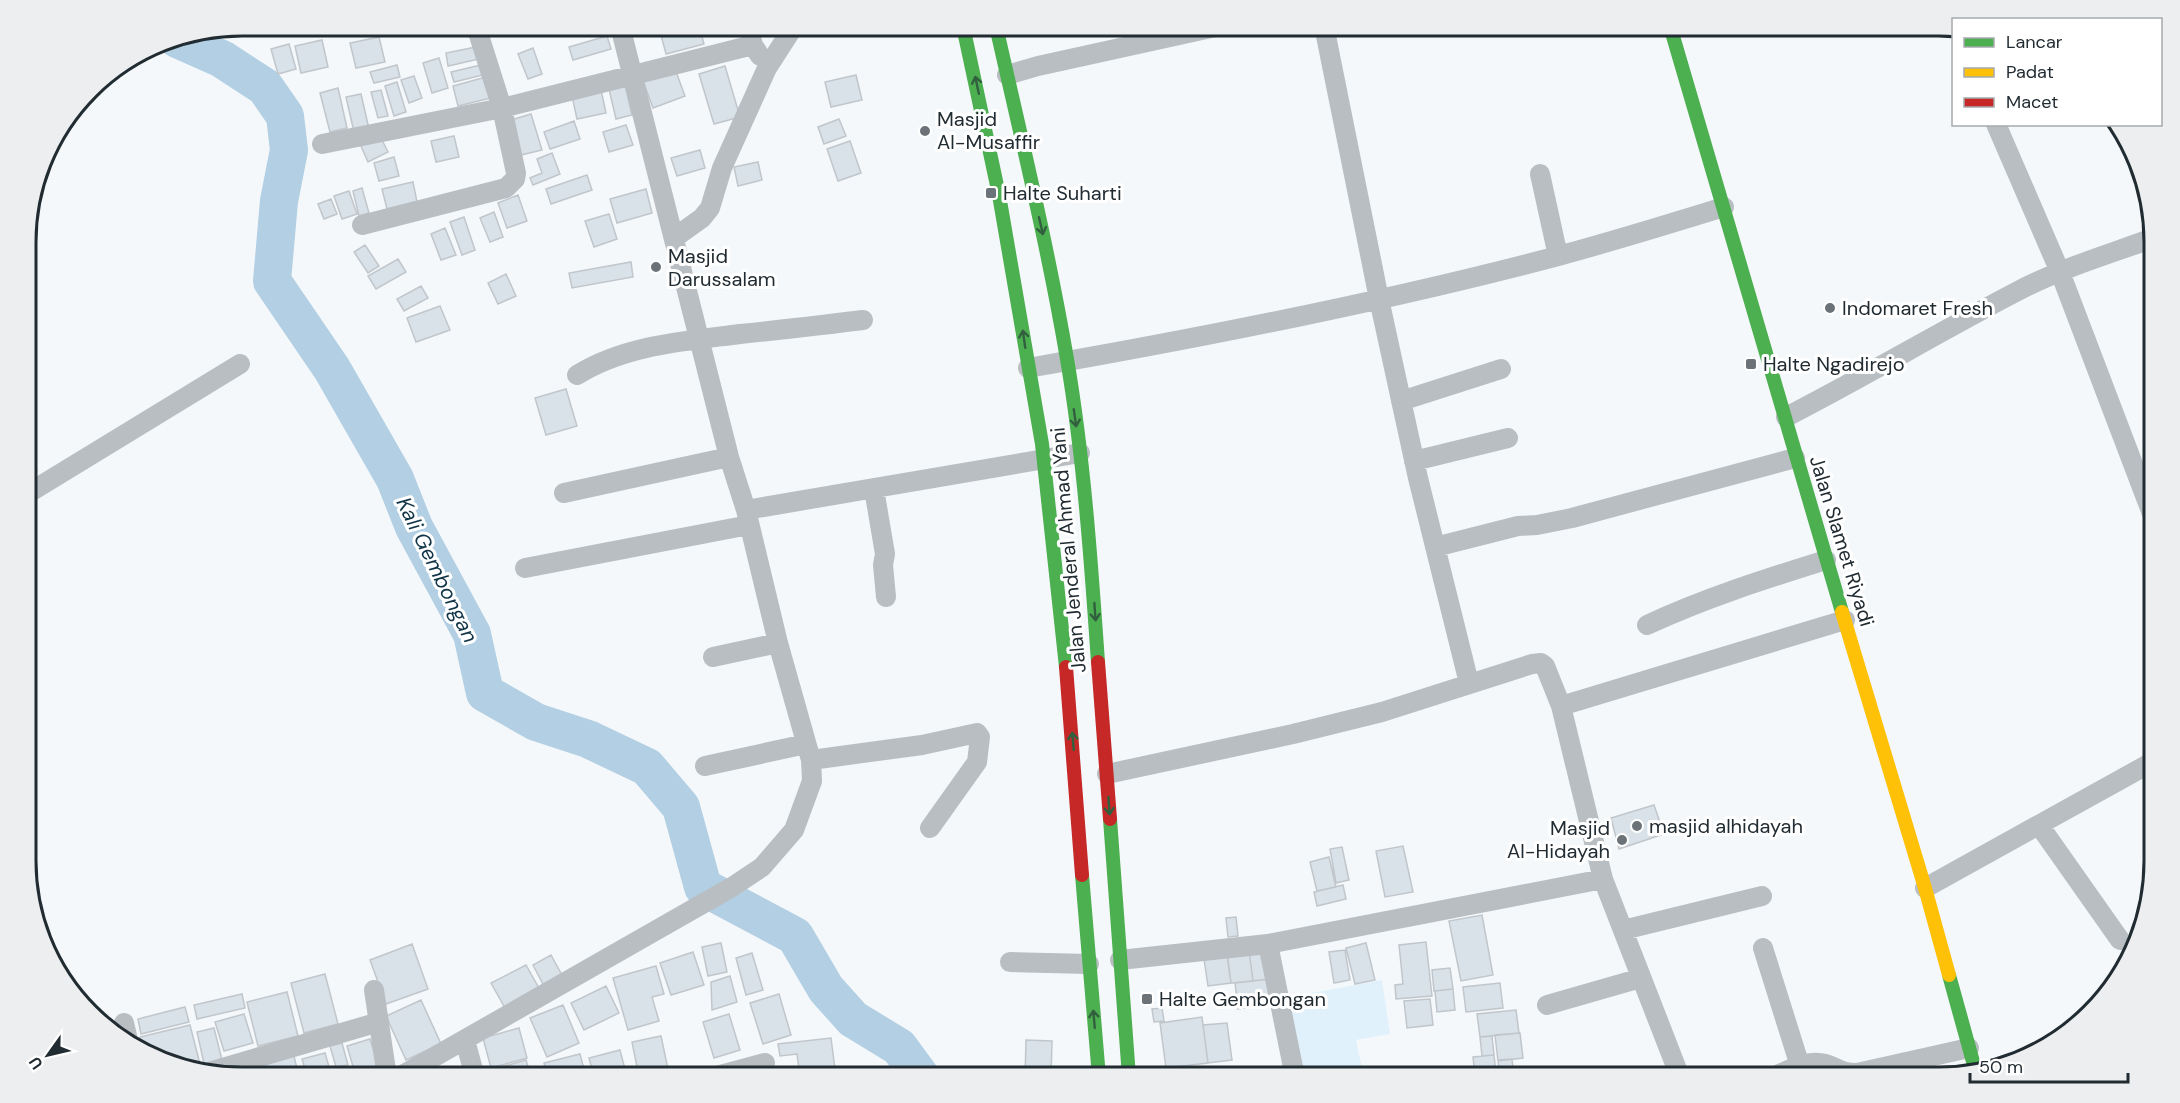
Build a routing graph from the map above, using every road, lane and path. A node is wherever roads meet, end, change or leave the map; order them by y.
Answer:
1 (479, 36) edge
2 (623, 36) edge
3 (751, 36) edge
4 (788, 36) edge
5 (965, 36) edge
6 (998, 36) edge
7 (1174, 36) edge
8 (1326, 36) edge
9 (1673, 36) edge
10 (753, 45) junction
11 (767, 69) junction
12 (633, 75) junction
13 (1007, 75) junction
14 (502, 108) junction
15 (1997, 126) edge
16 (322, 144) dead end
17 (1540, 174) dead end
18 (1724, 207) junction
19 (362, 225) dead end
20 (674, 238) junction
21 (2144, 241) edge
22 (1558, 256) junction
23 (2060, 273) junction
24 (1379, 299) junction
25 (864, 320) dead end
26 (700, 339) junction
27 (1067, 361) junction
28 (240, 364) dead end
29 (1029, 368) junction
30 (1501, 369) dead end
31 (577, 375) dead end
32 (1401, 401) junction
33 (1786, 417) junction
34 (1508, 438) dead end
35 (1080, 453) junction
36 (729, 457) junction
37 (1795, 458) junction
38 (1044, 459) junction
39 (1414, 461) junction
40 (36, 489) edge
41 (874, 489) junction
42 (564, 493) dead end
43 (2144, 493) edge
44 (747, 518) junction
45 (1435, 546) junction
46 (1826, 561) junction
47 (525, 568) dead end
48 (886, 597) dead end
49 (1845, 620) junction
50 (1647, 625) dead end
51 (778, 643) junction
52 (713, 657) dead end
53 (1469, 683) junction
54 (1561, 706) junction
55 (809, 752) junction
56 (705, 766) dead end
57 (2144, 767) edge
58 (1107, 774) junction
59 (2039, 825) junction
60 (930, 828) dead end
61 (1603, 879) junction
62 (1924, 888) junction
63 (1762, 896) dead end
64 (1623, 930) junction
65 (2120, 940) dead end
66 (1268, 944) junction
67 (1763, 948) dead end
68 (1120, 960) junction
69 (1010, 962) dead end
70 (1089, 964) junction
71 (1641, 978) junction
72 (374, 990) dead end
73 (1547, 1005) dead end
74 (379, 1022) junction
75 (465, 1040) junction
76 (1969, 1048) junction
77 (765, 1063) dead end
78 (1973, 1064) edge
79 (230, 1066) edge
80 (1800, 1066) joint
81 (386, 1067) edge
82 (417, 1067) edge
83 (472, 1067) edge
84 (750, 1067) edge
85 (1098, 1067) edge
86 (1128, 1067) edge
87 (1293, 1067) edge
88 (1676, 1067) edge
89 (1832, 1067) edge
90 (1884, 1067) edge

1 - 14 street
2 - 12 street
3 - 10 street
4 - 11 street
29 -> 5 main road, Jalan Jenderal Ahmad Yani
6 - 13 main road, Jalan Jenderal Ahmad Yani
7 - 13 street
8 - 24 street
9 - 18 main road, Jalan Slamet Riyadi
10 - 11 street
10 - 12 street
11 - 20 street
12 - 14 street
12 - 20 street
13 -> 27 main road, Jalan Jenderal Ahmad Yani
14 - 16 street
14 - 19 street
15 - 23 street
17 - 22 street
18 - 22 street
18 - 33 main road, Jalan Slamet Riyadi
20 - 26 street
21 - 23 street
22 - 24 street
23 - 33 street
23 - 43 street
24 - 27 street
24 - 32 street
25 - 26 street
26 - 31 street
26 - 36 street
27 - 29 street
27 -> 35 main road, Jalan Jenderal Ahmad Yani
28 - 40 street
29 - 38 main road, Jalan Jenderal Ahmad Yani
30 - 32 street
32 - 39 street
33 - 37 main road, Jalan Slamet Riyadi
34 - 39 street
35 - 38 street
35 -> 58 main road, Jalan Jenderal Ahmad Yani
36 - 42 street
36 - 44 street
37 - 45 street
37 - 46 main road, Jalan Slamet Riyadi
38 - 41 street
70 -> 38 main road, Jalan Jenderal Ahmad Yani
39 - 45 street
41 - 44 street
41 - 48 street
44 - 47 street
44 - 51 street
45 - 53 street
46 - 49 main road, Jalan Slamet Riyadi
46 - 50 street
49 - 54 street
49 - 62 main road, Jalan Slamet Riyadi
51 - 52 street
51 - 55 street
53 - 54 street
53 - 58 street
54 - 61 street
55 - 56 street
55 - 60 street
55 - 75 street
57 - 59 street
58 -> 68 main road, Jalan Jenderal Ahmad Yani
59 - 62 street
59 - 65 street
61 - 64 street
61 - 66 street
62 - 76 main road, Jalan Slamet Riyadi
63 - 64 street
64 - 71 street
66 - 68 street
66 - 87 street
67 - 80 street
68 - 86 main road, Jalan Jenderal Ahmad Yani
69 - 70 street
85 -> 70 main road, Jalan Jenderal Ahmad Yani
71 - 73 street
71 - 88 street
72 - 74 street
74 - 79 street
74 - 81 street
75 - 82 street
75 - 83 street
76 - 78 main road, Jalan Slamet Riyadi
76 - 90 street
77 - 84 street
80 - 89 street

